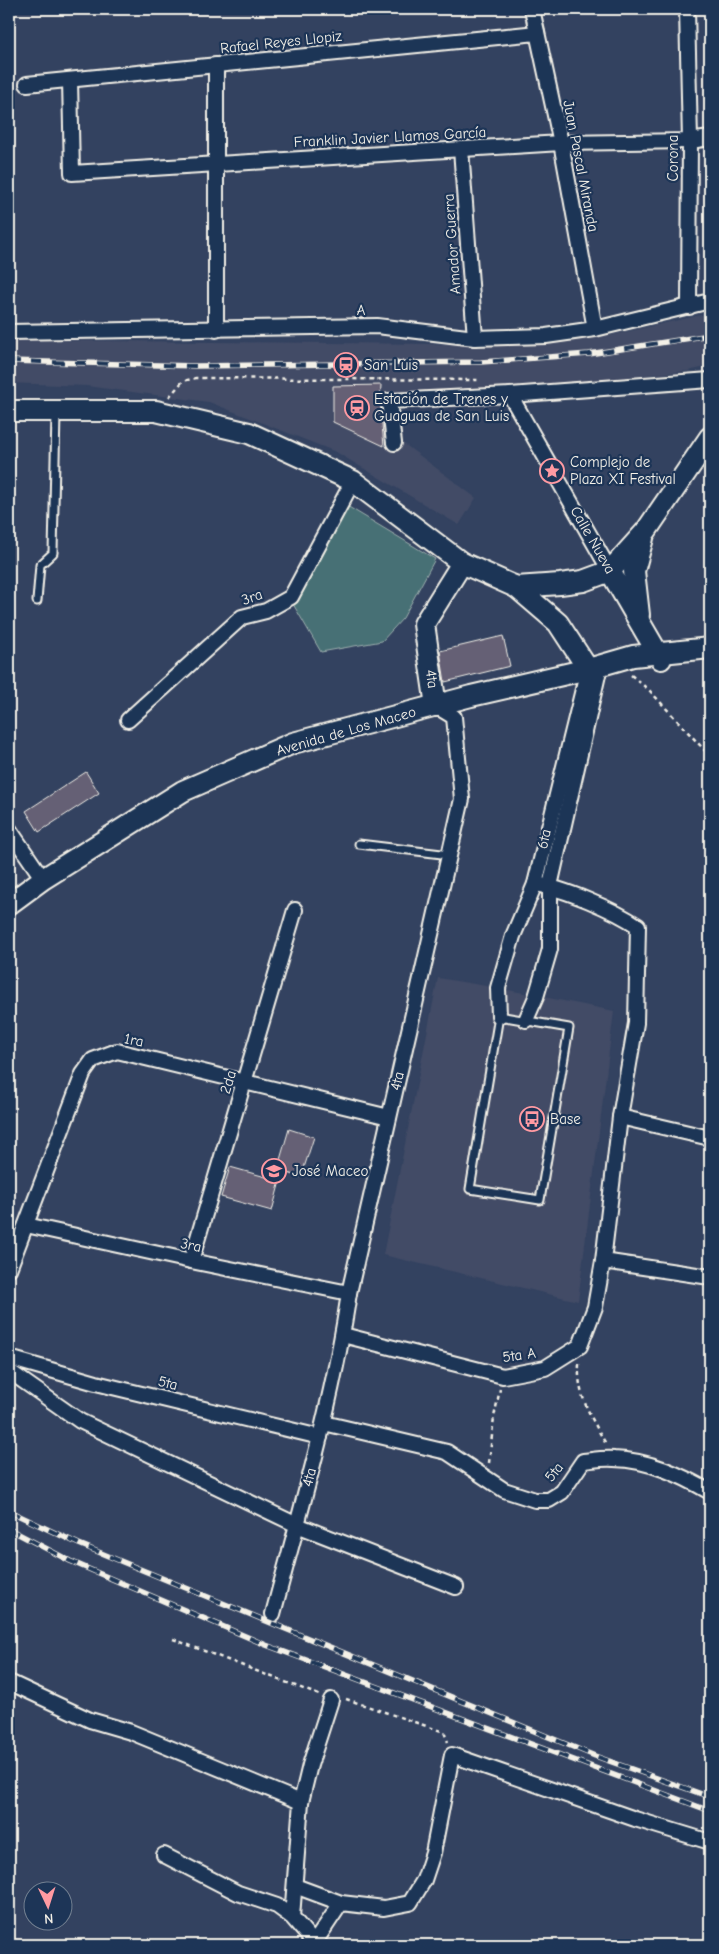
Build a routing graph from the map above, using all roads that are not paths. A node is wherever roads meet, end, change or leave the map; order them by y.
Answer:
1 (532, 9) edge
2 (687, 9) edge
3 (537, 33) junction
4 (216, 65) junction
5 (70, 80) junction
6 (27, 84) dead end
7 (710, 138) edge
8 (690, 141) junction
9 (561, 143) junction
10 (461, 149) junction
11 (217, 164) junction
12 (710, 301) edge
13 (689, 307) junction
14 (595, 329) junction
15 (216, 330) junction
16 (9, 332) edge
17 (475, 338) junction
18 (710, 380) edge
19 (510, 395) junction
20 (9, 411) edge
21 (56, 411) junction
22 (710, 437) edge
23 (394, 443) dead end
24 (353, 481) junction
25 (646, 531) junction
26 (462, 563) junction
27 (610, 571) junction
28 (516, 587) junction
29 (37, 601) dead end
30 (640, 624) junction
31 (710, 648) edge
32 (659, 656) junction
33 (710, 662) edge
34 (602, 666) junction
35 (436, 706) junction
36 (128, 720) dead end
37 (9, 829) edge
38 (358, 844) dead end
39 (450, 855) junction
40 (43, 879) junction
41 (543, 885) junction
42 (9, 904) edge
43 (295, 910) dead end
44 (499, 1016) junction
45 (526, 1020) junction
46 (245, 1083) junction
47 (620, 1117) junction
48 (389, 1118) junction
49 (710, 1138) edge
50 (26, 1226) junction
51 (603, 1261) junction
52 (191, 1262) junction
53 (9, 1269) edge
54 (710, 1277) edge
55 (349, 1293) junction
56 (343, 1335) junction
57 (9, 1358) edge
58 (9, 1370) edge
59 (324, 1423) junction
60 (320, 1437) junction
61 (710, 1492) edge
62 (297, 1525) junction
63 (456, 1587) dead end
64 (273, 1614) dead end
65 (9, 1682) edge
66 (331, 1700) dead end
67 (301, 1802) junction
68 (710, 1842) edge
69 (164, 1855) dead end
70 (295, 1886) junction
71 (341, 1903) junction
72 (292, 1918) junction
73 (314, 1944) edge

1 - 3 street, Juan Pascal Miranda
2 - 8 street, Corona
3 - 4 street, Rafael Reyes Llopiz
3 - 9 street, Juan Pascal Miranda
4 - 5 street, Rafael Reyes Llopiz
4 - 11 street
5 - 6 street, Rafael Reyes Llopiz
5 - 11 street, Franklin Javier Llamos García
7 - 8 street, Franklin Javier Llamos García
8 - 9 street, Franklin Javier Llamos García
8 - 13 street, Corona
9 - 10 street, Franklin Javier Llamos García
9 - 14 street, Juan Pascal Miranda
10 - 11 street, Franklin Javier Llamos García
10 - 17 street, Amador Guerra
11 - 15 street
12 - 13 street, A
13 - 14 street, A
14 - 17 street, A
15 - 16 street, A
15 - 17 street, A
18 - 19 street
19 - 23 street
19 - 27 street, Calle Nueva
20 - 21 street
21 - 24 street
21 - 29 lane
22 - 25 street
24 - 26 street
24 - 36 street, 3ra
25 - 27 street
25 - 30 street
26 - 28 street
26 - 35 street, 4ta
27 - 28 street
27 - 30 street, Calle Nueva
28 - 34 street
30 - 32 street, Calle Nueva
31 - 32 street, Avenida de Los Maceo
32 - 33 street, Avenida de Los Maceo
32 - 34 street, Avenida de Los Maceo
34 - 35 street, Avenida de Los Maceo
34 - 41 street, 6ta
35 - 39 street, 4ta
35 - 40 street, Avenida de Los Maceo
37 - 40 street
38 - 39 lane
39 - 48 street, 4ta
40 - 42 street, Avenida de Los Maceo
41 - 44 street, 6ta
41 - 45 street, 6ta
41 - 47 street
43 - 46 street, 2da
44 - 45 lane
44 - 45 lane
46 - 48 street, 1ra
46 - 50 street, 1ra
46 - 52 street, 2da
47 - 49 street
47 - 51 street
48 - 55 street, 4ta
50 - 52 street, 3ra
50 - 53 street, 1ra
51 - 54 street
51 - 56 street, 5ta A
52 - 55 street, 3ra
55 - 56 street, 4ta
56 - 59 street, 4ta
57 - 60 street, 5ta
58 - 62 street
59 - 60 street, 4ta
59 - 61 street, 5ta
60 - 62 street, 4ta
62 - 63 street
62 - 64 street, 4ta
65 - 67 street
66 - 67 street
67 - 70 street
68 - 71 street
69 - 72 street
70 - 71 street
70 - 72 street
71 - 73 street
72 - 73 street

